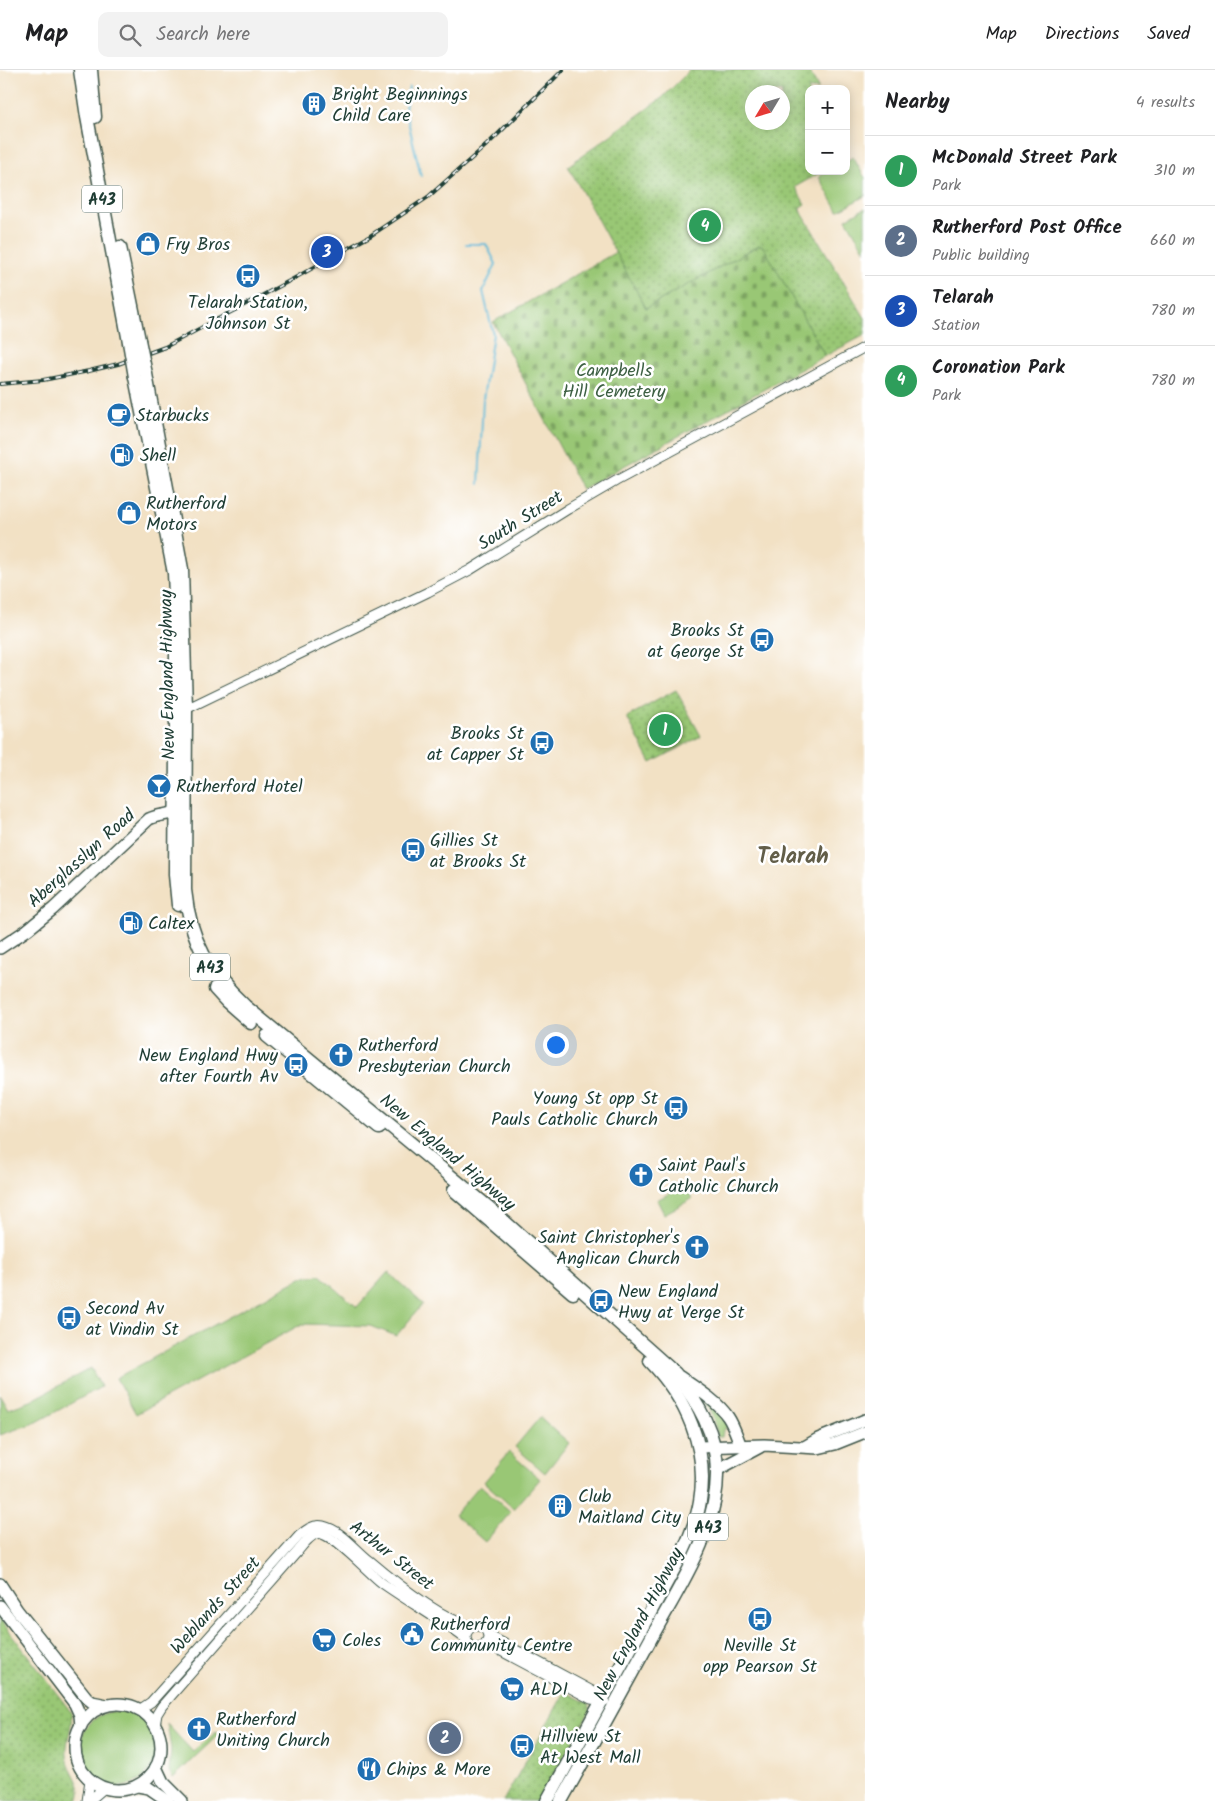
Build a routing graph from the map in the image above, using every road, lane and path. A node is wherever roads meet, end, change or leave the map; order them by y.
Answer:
1 (80, 70) edge
2 (90, 70) edge
3 (134, 341) junction
4 (865, 347) edge
5 (141, 376) junction
6 (186, 708) junction
7 (186, 801) junction
8 (175, 814) junction
9 (0, 948) edge
10 (674, 1373) junction
11 (865, 1420) edge
12 (865, 1432) edge
13 (764, 1445) junction
14 (741, 1446) junction
15 (806, 1446) junction
16 (699, 1447) junction
17 (715, 1447) junction
18 (717, 1470) junction
19 (320, 1530) junction
20 (0, 1584) edge
21 (0, 1606) edge
22 (471, 1627) junction
23 (466, 1638) junction
24 (487, 1639) junction
25 (608, 1703) junction
26 (107, 1705) junction
27 (139, 1710) junction
28 (81, 1726) junction
29 (155, 1726) junction
30 (156, 1767) junction
31 (90, 1780) junction
32 (138, 1786) junction
33 (104, 1788) junction
34 (88, 1801) edge
35 (168, 1801) edge
36 (182, 1801) edge
37 (547, 1801) edge
38 (561, 1801) edge

1 - 3 highway, New England Highway / A43
2 - 3 highway, New England Highway / A43
3 - 5 highway, New England Highway / A43, bridge
4 - 6 street, South Street
5 - 6 highway, New England Highway / A43
5 - 8 highway, New England Highway / A43
6 - 7 highway, New England Highway / A43
7 - 8 main road
7 - 10 highway, New England Highway / A43
8 - 9 main road, Aberglasslyn Road
8 - 16 highway, New England Highway / A43
10 - 14 main road
10 - 17 highway, New England Highway / A43
11 - 15 main road
12 - 15 main road
13 - 14 main road
13 - 15 main road
13 - 18 main road
14 - 17 main road
16 - 17 main road
16 - 25 highway, New England Highway / A43
17 - 18 highway, New England Highway / A43
18 - 25 highway, New England Highway / A43
19 - 22 street, Arthur Street
19 - 23 street, Arthur Street
19 - 27 street, Weblands Street
19 - 29 street, Weblands Street
20 - 26 main road
21 - 28 main road
22 - 23 street
22 - 24 street
23 - 24 street
24 - 25 street
25 - 37 highway, New England Highway / A43
25 - 38 highway, New England Highway / A43
26 - 27 main road
26 - 28 main road
27 - 29 main road
28 - 31 main road
29 - 30 main road
30 - 32 main road
30 - 36 main road
31 - 33 main road
31 - 34 street
32 - 33 main road
32 - 35 main road
33 - 34 street

